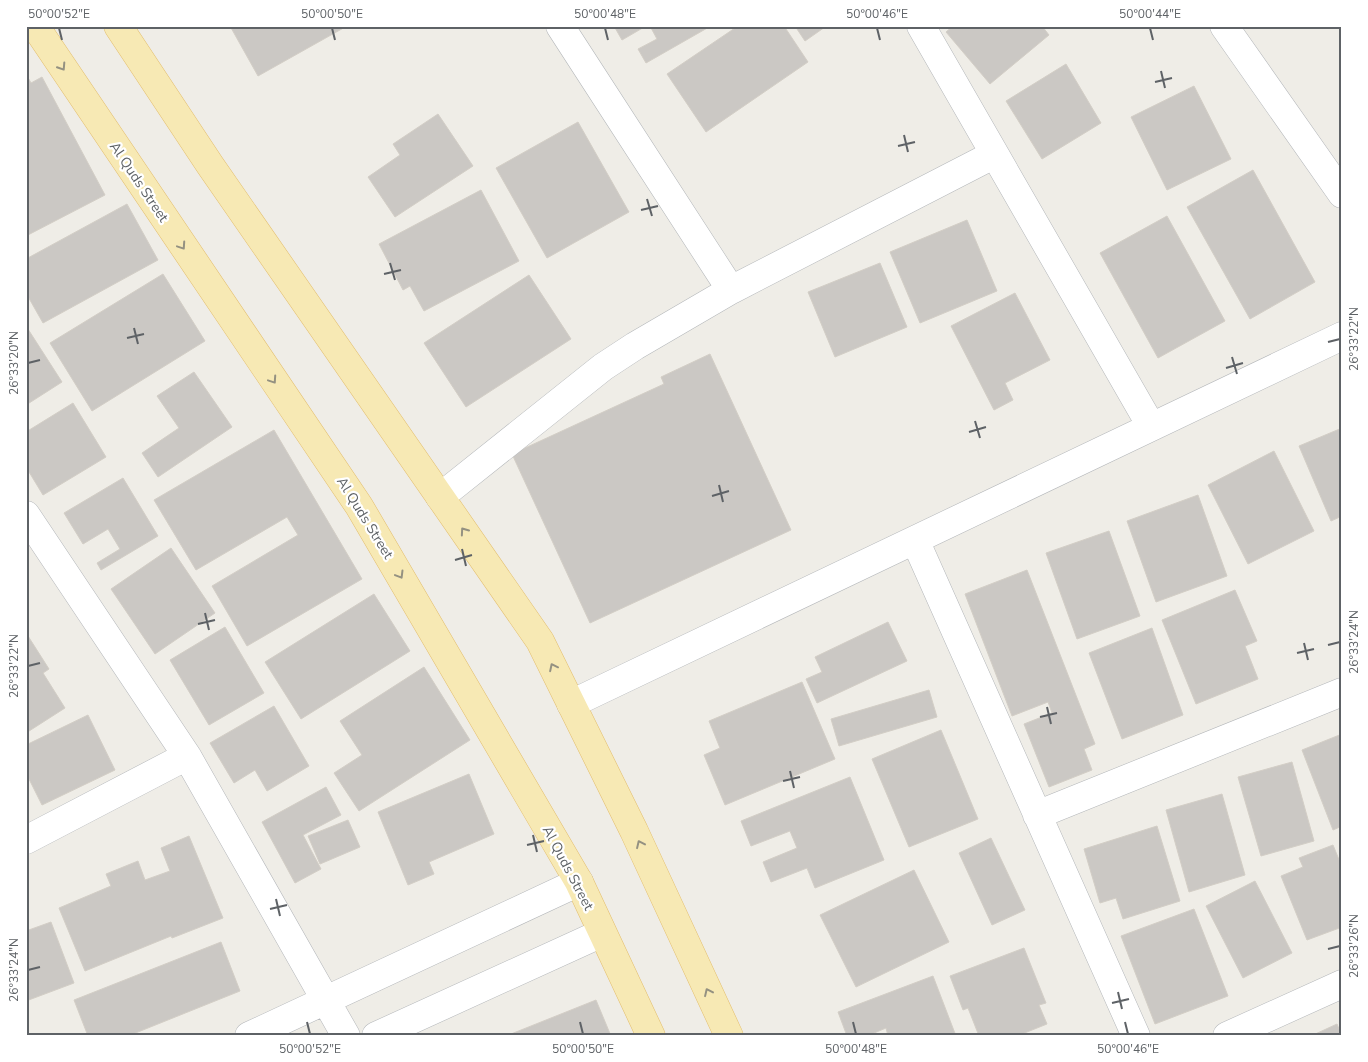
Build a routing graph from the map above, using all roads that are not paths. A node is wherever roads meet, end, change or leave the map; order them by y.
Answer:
1 (35, 26) edge
2 (118, 26) edge
3 (560, 26) edge
4 (921, 26) edge
5 (1224, 26) edge
6 (993, 155) junction
7 (1342, 194) edge
8 (732, 290) junction
9 (1342, 336) edge
10 (1151, 426) junction
11 (440, 497) junction
12 (26, 515) edge
13 (915, 540) junction
14 (1342, 692) edge
15 (571, 704) junction
16 (186, 756) junction
17 (1037, 815) junction
18 (26, 840) edge
19 (579, 882) junction
20 (602, 933) junction
21 (1342, 984) edge
22 (328, 1000) junction
23 (249, 1036) edge
24 (346, 1036) edge
25 (376, 1036) edge
26 (652, 1036) edge
27 (729, 1036) edge
28 (1136, 1036) edge
29 (1227, 1036) edge

1 -> 19 main road, Al Quds Street
2 - 11 main road
3 - 8 street
4 - 6 street
5 - 7 street
6 - 8 street
6 - 10 street
8 - 11 street
9 - 10 street
10 - 13 street
15 -> 11 main road
12 - 16 street
13 - 15 street
13 - 17 street
14 - 17 street
27 -> 15 main road
16 - 18 street
16 - 22 street
17 - 28 street
19 - 20 main road, Al Quds Street
19 - 22 street
20 - 25 street
20 - 26 main road, Al Quds Street
21 - 29 street
22 - 23 street
22 - 24 street

